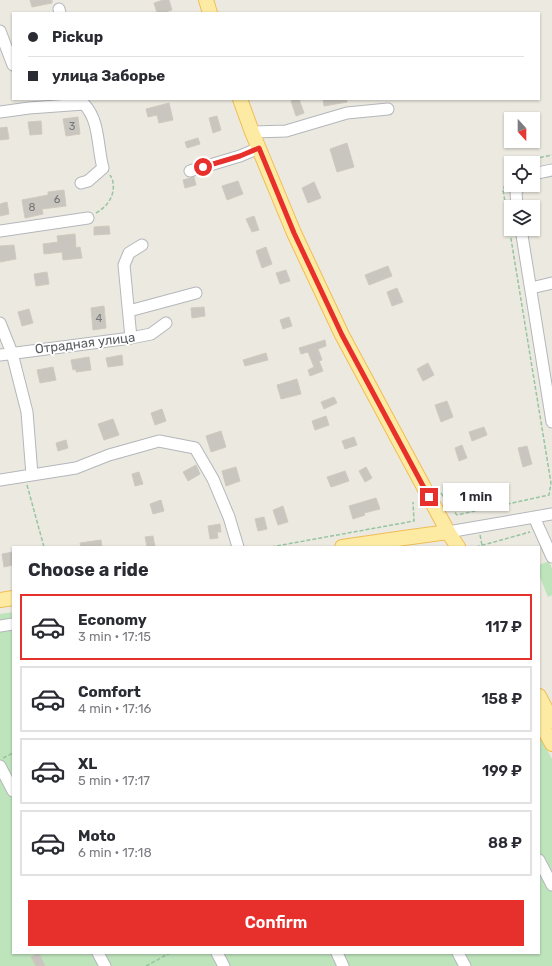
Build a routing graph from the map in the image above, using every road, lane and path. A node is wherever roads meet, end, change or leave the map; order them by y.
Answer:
1 (206, 0) edge
2 (210, 12) edge
3 (0, 31) edge
4 (12, 62) edge
5 (240, 100) edge
6 (87, 102) edge
7 (27, 103) edge
8 (388, 109) dead end
9 (0, 112) edge
10 (252, 132) junction
11 (259, 148) junction
12 (552, 155) edge
13 (540, 157) edge
14 (103, 168) junction
15 (552, 170) edge
16 (190, 171) dead end
17 (540, 173) edge
18 (81, 183) dead end
19 (504, 188) edge
20 (88, 218) joint
21 (0, 231) edge
22 (522, 236) edge
23 (142, 245) dead end
24 (552, 283) edge
25 (531, 288) junction
26 (196, 293) dead end
27 (129, 311) junction
28 (0, 322) edge
29 (166, 323) dead end
30 (132, 338) junction
31 (12, 353) junction
32 (0, 354) edge
33 (552, 422) edge
34 (28, 476) junction
35 (0, 480) edge
36 (441, 493) dead end
37 (414, 502) dead end
38 (552, 514) edge
39 (534, 517) junction
40 (540, 530) junction
41 (448, 532) junction
42 (44, 546) edge
43 (238, 546) edge
44 (276, 546) edge
45 (349, 546) edge
46 (452, 546) edge
47 (457, 546) edge
48 (480, 546) edge
49 (552, 557) edge
50 (12, 598) edge
51 (0, 600) edge
52 (12, 624) edge
53 (0, 626) edge
54 (540, 698) edge
55 (552, 721) edge
56 (540, 722) edge
57 (552, 744) edge
58 (12, 754) edge
59 (0, 760) edge
60 (0, 766) edge
61 (12, 789) edge
62 (540, 862) edge
63 (552, 885) edge
64 (99, 954) edge
65 (168, 954) edge
66 (218, 954) edge
67 (337, 954) edge
68 (458, 954) edge
69 (105, 966) edge
70 (146, 966) edge
71 (224, 966) edge
72 (343, 966) edge
73 (464, 966) edge

1 - 2 main road
3 - 4 street
5 - 10 main road
6 - 7 street
6 - 14 street
7 - 9 street
8 - 10 street
10 - 11 main road
11 - 16 street
11 - 41 main road
12 - 13 path
14 - 18 street
14 - 20 path
15 - 17 street
19 - 36 path
20 - 21 street
22 - 25 street
23 - 27 street
24 - 25 street
25 - 33 street
26 - 27 street
27 - 30 street
28 - 31 street
29 - 30 street, Отрадная улица
30 - 31 street, Отрадная улица
31 - 32 street, Отрадная улица
31 - 34 street
34 - 35 street
34 - 42 path
34 - 43 street
37 - 44 path
38 - 39 street
39 - 40 street
39 - 41 street
40 - 48 path
40 - 49 street
41 - 45 main road
41 - 46 main road
41 - 47 main road
50 - 51 main road
52 - 53 street
54 - 55 main road
56 - 57 main road
58 - 59 path
60 - 61 street
62 - 63 street
64 - 69 street
65 - 70 path
66 - 71 street
67 - 72 street
68 - 73 street

